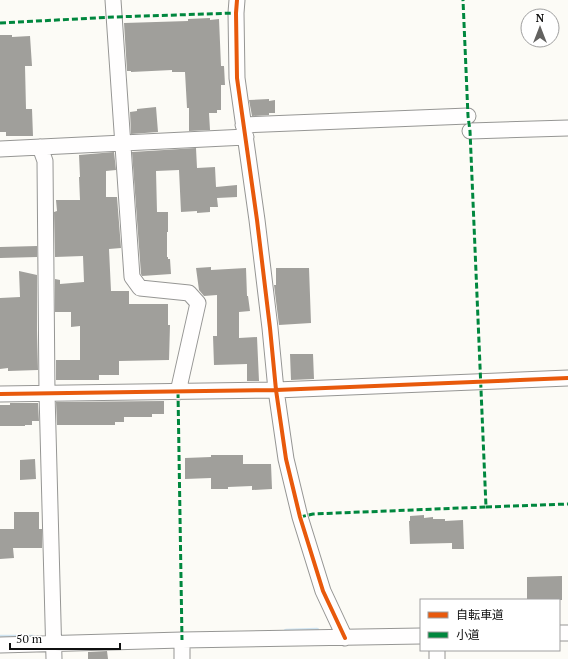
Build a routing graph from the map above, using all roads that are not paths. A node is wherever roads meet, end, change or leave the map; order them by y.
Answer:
1 (113, 0) edge
2 (237, 0) edge
3 (468, 116) dead end
4 (568, 128) edge
5 (245, 131) junction
6 (470, 131) dead end
7 (122, 144) junction
8 (40, 147) junction
9 (0, 149) edge
10 (568, 378) edge
11 (276, 390) junction
12 (178, 392) junction
13 (47, 393) junction
14 (0, 394) edge
15 (420, 636) edge
16 (345, 638) junction
17 (182, 640) junction
18 (0, 644) edge
19 (54, 644) junction
20 (54, 659) edge
21 (182, 659) edge

1 - 7 street
2 - 5 street
3 - 5 street
4 - 6 street
5 - 7 street
5 - 11 street
7 - 8 street
7 - 12 street
8 - 9 street
8 - 13 street
10 - 11 street
11 - 12 street
11 - 16 street
12 - 13 street
13 - 14 street
13 - 19 street
15 - 16 street
16 - 17 street
17 - 19 street
17 - 21 street
18 - 19 street
19 - 20 street

